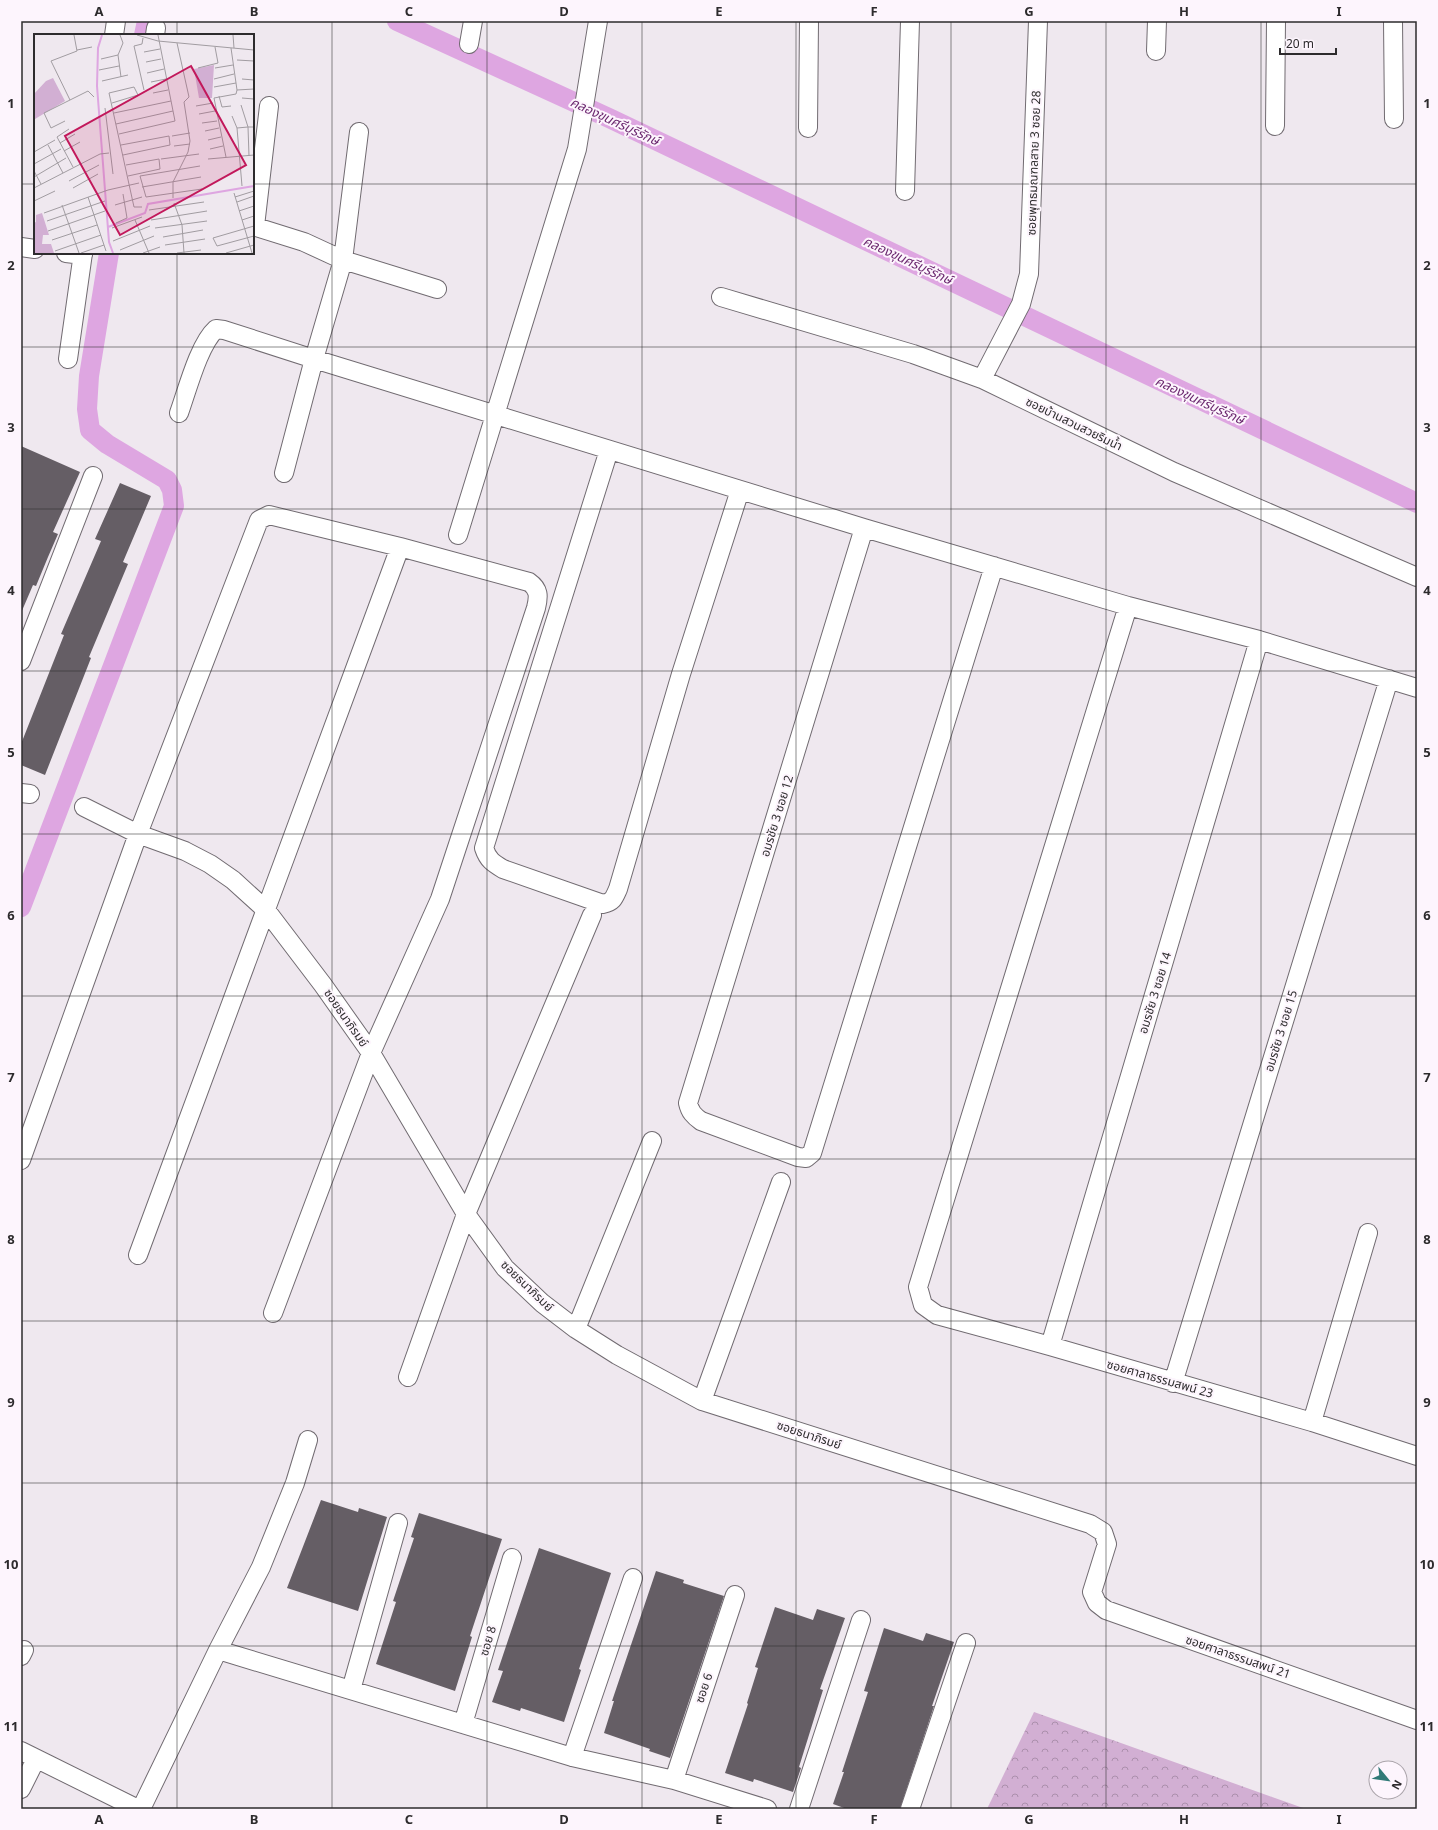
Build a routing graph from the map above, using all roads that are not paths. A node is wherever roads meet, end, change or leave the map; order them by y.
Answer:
1 (116, 21) edge
2 (473, 21) edge
3 (598, 21) edge
4 (809, 21) edge
5 (910, 21) edge
6 (1038, 21) edge
7 (1156, 21) edge
8 (1276, 21) edge
9 (1394, 21) edge
10 (114, 34) edge
11 (469, 44) dead end
12 (1156, 51) dead end
13 (269, 106) dead end
14 (1394, 119) dead end
15 (1275, 126) dead end
16 (808, 128) dead end
17 (359, 132) dead end
18 (905, 191) dead end
19 (254, 226) edge
20 (21, 247) edge
21 (34, 249) edge
22 (77, 254) edge
23 (343, 260) junction
24 (437, 289) dead end
25 (721, 297) dead end
26 (68, 359) dead end
27 (314, 359) junction
28 (982, 379) junction
29 (179, 413) dead end
30 (494, 414) junction
31 (609, 450) junction
32 (284, 473) dead end
33 (93, 476) dead end
34 (740, 490) junction
35 (864, 528) junction
36 (458, 535) dead end
37 (400, 546) junction
38 (994, 566) junction
39 (1417, 577) edge
40 (1128, 606) junction
41 (1259, 640) junction
42 (21, 661) edge
43 (1388, 680) junction
44 (1417, 688) edge
45 (84, 807) dead end
46 (138, 834) junction
47 (266, 910) junction
48 (592, 915) dead end
49 (371, 1053) junction
50 (652, 1141) dead end
51 (21, 1160) edge
52 (781, 1182) dead end
53 (466, 1214) junction
54 (1368, 1233) dead end
55 (138, 1255) dead end
56 (273, 1313) dead end
57 (576, 1330) junction
58 (1050, 1346) junction
59 (408, 1377) dead end
60 (1174, 1383) junction
61 (702, 1401) junction
62 (1312, 1422) junction
63 (308, 1440) dead end
64 (1417, 1456) edge
65 (398, 1523) dead end
66 (512, 1558) dead end
67 (1100, 1566) joint
68 (634, 1578) dead end
69 (735, 1595) dead end
70 (861, 1620) dead end
71 (966, 1643) dead end
72 (218, 1650) junction
73 (351, 1690) junction
74 (1417, 1720) edge
75 (464, 1724) junction
76 (28, 1755) edge
77 (572, 1757) junction
78 (674, 1780) junction
79 (21, 1789) edge
80 (138, 1809) edge
81 (141, 1809) edge
82 (767, 1809) edge
83 (799, 1809) edge
84 (910, 1809) edge

1 - 10 street
2 - 11 street
3 - 30 street
4 - 16 street
5 - 18 street
6 - 28 street, ซอยพุทธมณฑลสาย 3 ซอย 28
7 - 12 street
8 - 15 street
9 - 14 street
13 - 19 street
17 - 23 street
19 - 23 street
20 - 21 street
22 - 26 street
23 - 24 street
23 - 27 street
25 - 28 street, ซอยบ้านสวนสวยริมน้ำ
27 - 29 street
27 - 30 street
27 - 32 street
28 - 39 street, ซอยบ้านสวนสวยริมน้ำ
30 - 31 street
30 - 36 street
31 - 34 street
31 - 34 street
33 - 42 street
34 - 35 street
35 - 38 street
35 - 38 street, อมรชัย 3 ซอย 12
37 - 46 street
37 - 47 street
37 - 49 street
38 - 40 street
40 - 41 street
40 - 58 street, ซอยศาลาธรรมสพน์ 23
41 - 43 street
41 - 58 street, อมรชัย 3 ซอย 14
43 - 44 street
43 - 60 street, อมรชัย 3 ซอย 15
45 - 46 street, ซอยธนาภิรมย์
46 - 47 street, ซอยธนาภิรมย์
46 - 51 street
47 - 49 street, ซอยธนาภิรมย์
47 - 55 street
48 - 53 street
49 - 53 street, ซอยธนาภิรมย์
49 - 56 street
50 - 57 street
52 - 61 street
53 - 57 street, ซอยธนาภิรมย์
53 - 59 street
54 - 62 street
57 - 61 street, ซอยธนาภิรมย์
58 - 60 street, ซอยศาลาธรรมสพน์ 23
60 - 62 street, ซอยศาลาธรรมสพน์ 23
61 - 67 street, ซอยธนาภิรมย์
62 - 64 street, ซอยศาลาธรรมสพน์ 23
63 - 72 street
65 - 73 street
66 - 75 street, ซอย 8
67 - 74 street, ซอยศาลาธรรมสพน์ 21
68 - 77 street
69 - 78 street, ซอย 6
70 - 83 street
71 - 84 street
72 - 73 street
72 - 81 street
73 - 75 street
75 - 77 street
76 - 79 street
76 - 80 street
77 - 78 street
78 - 82 street

